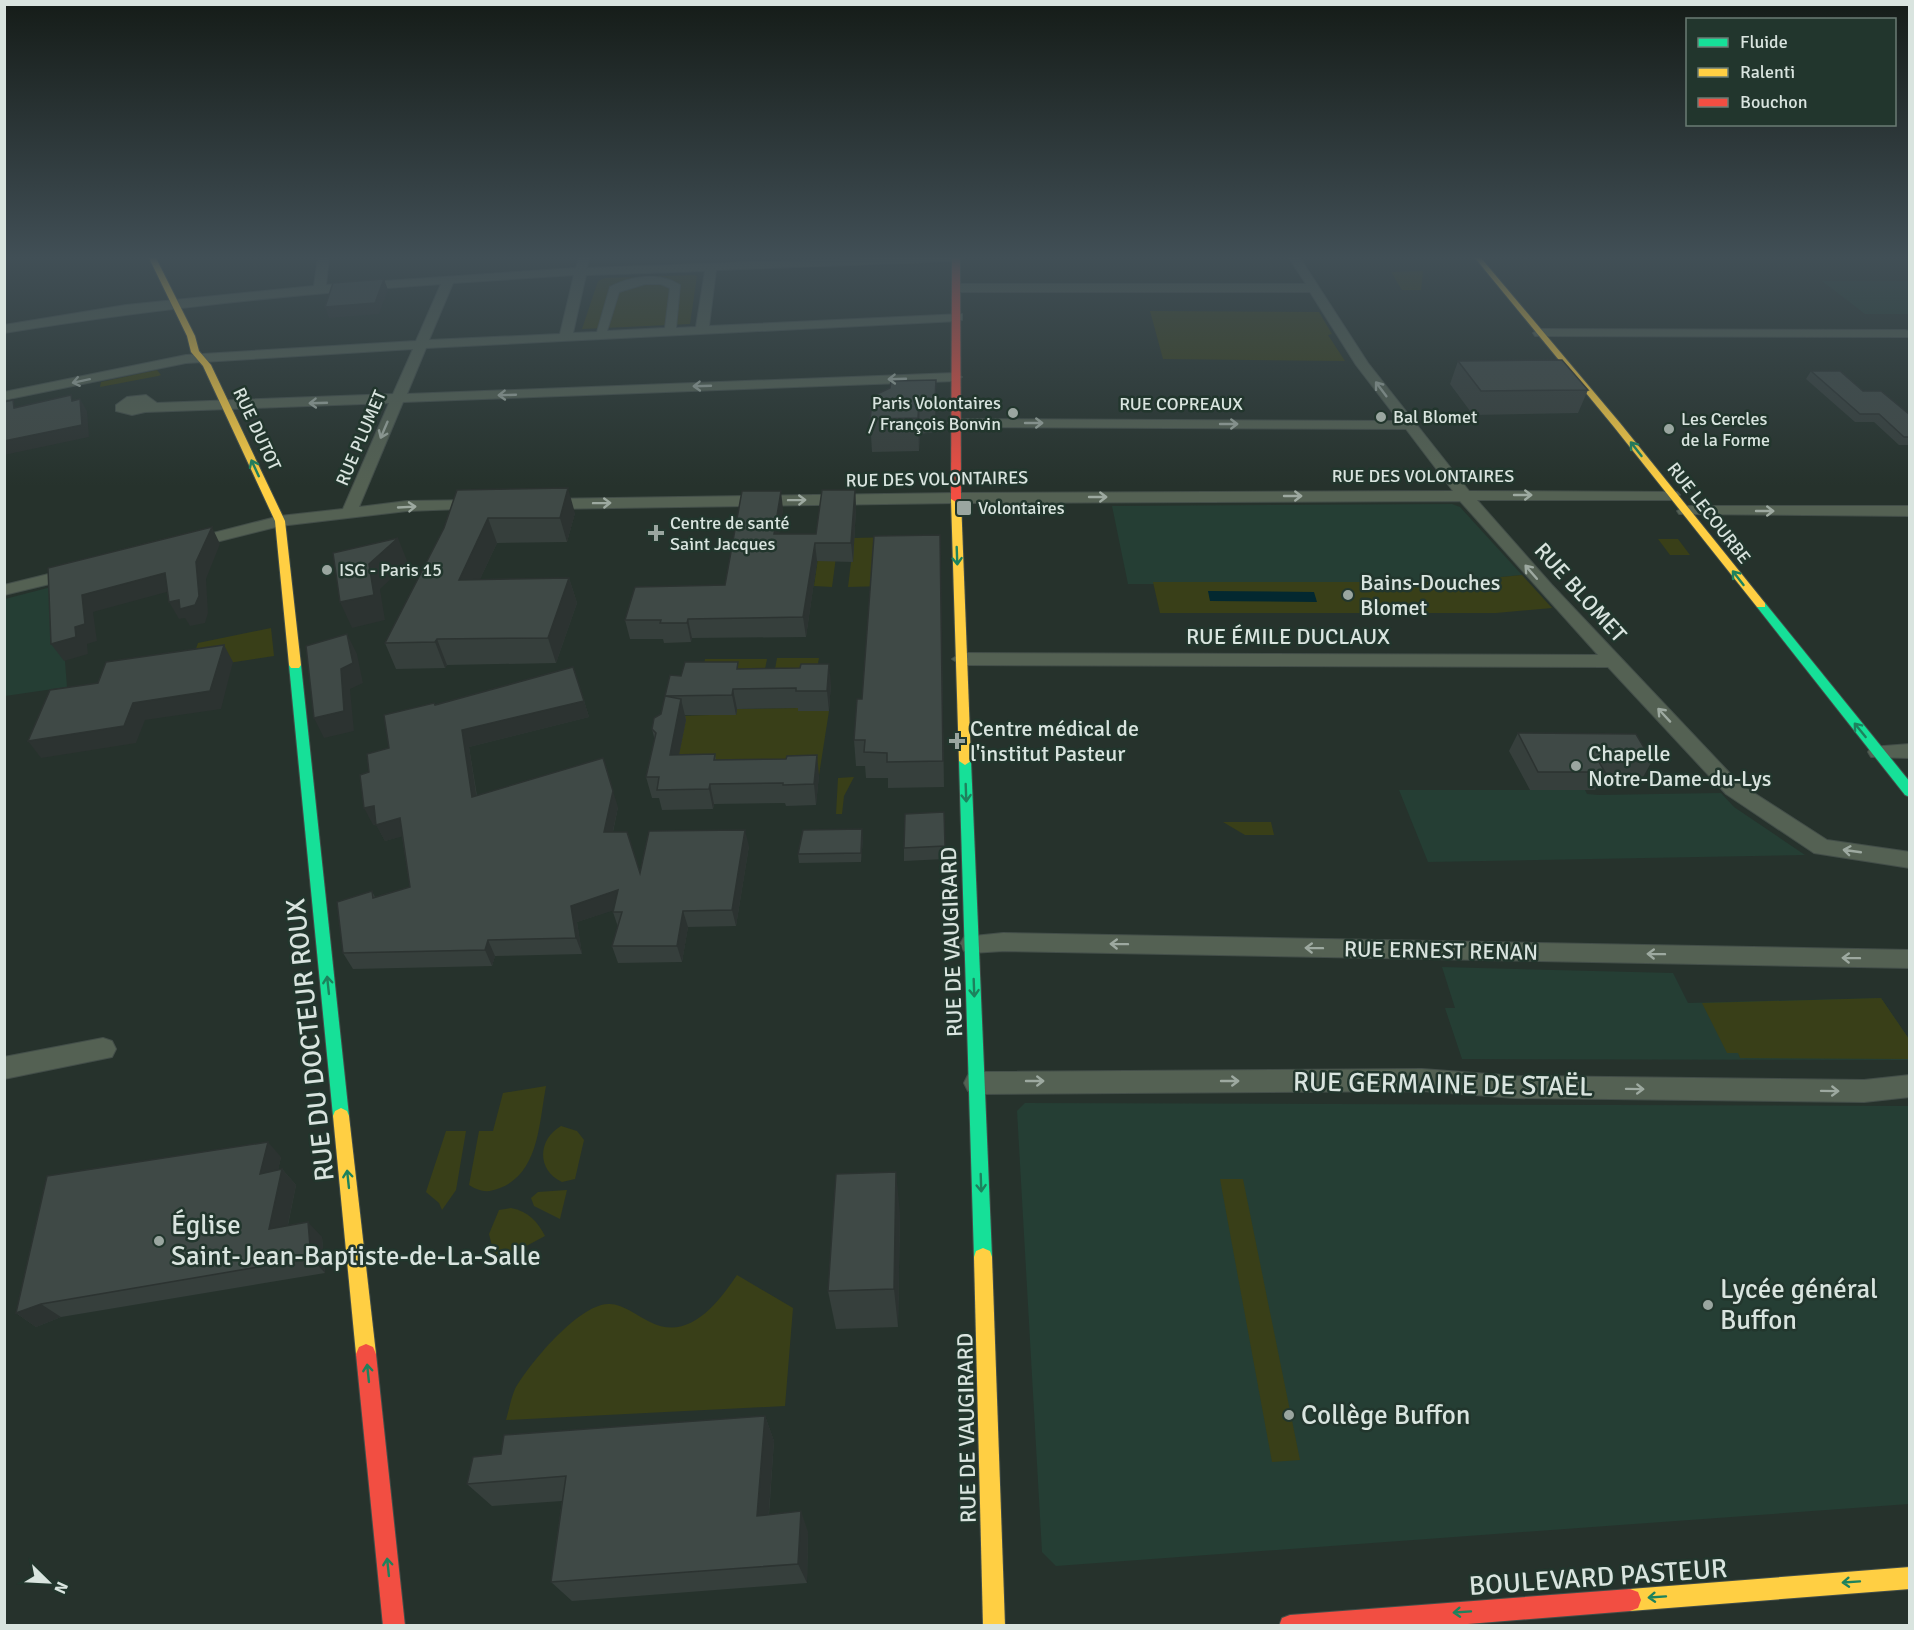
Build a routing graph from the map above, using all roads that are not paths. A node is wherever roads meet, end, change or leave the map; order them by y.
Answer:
1 (188, 334) edge
2 (425, 334) edge
3 (567, 334) edge
4 (623, 334) edge
5 (957, 334) edge
6 (1344, 334) edge
7 (1540, 334) edge
8 (1736, 334) edge
9 (1908, 335) edge
10 (566, 337) junction
11 (421, 344) junction
12 (200, 357) junction
13 (955, 377) junction
14 (4, 396) edge
15 (397, 399) junction
16 (226, 406) junction
17 (145, 408) dead end
18 (955, 423) junction
19 (1408, 425) junction
20 (1464, 495) junction
21 (1672, 495) junction
22 (956, 498) junction
23 (534, 504) edge
24 (499, 505) edge
25 (1685, 511) junction
26 (1910, 511) edge
27 (349, 512) junction
28 (280, 520) junction
29 (172, 548) edge
30 (94, 567) edge
31 (4, 590) edge
32 (962, 659) junction
33 (1614, 662) junction
34 (1910, 751) edge
35 (1878, 752) junction
36 (1910, 792) edge
37 (1910, 860) edge
38 (972, 944) junction
39 (1910, 959) edge
40 (103, 1049) dead end
41 (4, 1068) edge
42 (977, 1083) junction
43 (1910, 1086) edge
44 (1910, 1578) edge
45 (394, 1626) edge
46 (994, 1626) edge
47 (1290, 1626) edge

1 - 12 main road, RUE DUTOT
2 - 11 street, RUE PLUMET
3 - 10 street
4 - 10 street
5 - 13 main road, RUE DE VAUGIRARD
19 -> 6 street, RUE BLOMET
21 -> 7 main road, RUE LECOURBE
8 - 9 street
10 - 11 street
11 - 12 street
11 - 15 street, RUE PLUMET
12 -> 14 street
12 - 16 main road, RUE DUTOT
13 -> 15 street
13 - 18 main road, RUE DE VAUGIRARD
15 -> 16 street
15 -> 27 street, RUE PLUMET
16 - 17 street
28 -> 16 main road, RUE DUTOT
18 -> 19 street, RUE COPREAUX
18 - 22 main road, RUE DE VAUGIRARD
19 - 20 street, RUE BLOMET
20 -> 21 street, RUE DES VOLONTAIRES
22 -> 20 street, RUE DES VOLONTAIRES
33 -> 20 street, RUE BLOMET
21 - 25 main road, RUE LECOURBE
23 -> 22 street, RUE DES VOLONTAIRES
22 -> 32 main road, RUE DE VAUGIRARD
27 -> 24 street
25 -> 26 street
35 -> 25 main road, RUE LECOURBE
27 - 28 street
28 - 29 street
45 -> 28 main road, RUE DU DOCTEUR ROUX
30 - 31 street
32 - 33 street, RUE ÉMILE DUCLAUX
32 -> 38 main road, RUE DE VAUGIRARD
37 -> 33 street, RUE BLOMET
34 - 35 street
35 - 36 main road, RUE LECOURBE
39 -> 38 street, RUE ERNEST RENAN
38 -> 42 main road, RUE DE VAUGIRARD
40 - 41 street
42 -> 43 street, RUE GERMAINE DE STAËL
42 -> 46 main road, RUE DE VAUGIRARD
44 -> 47 main road, BOULEVARD PASTEUR

